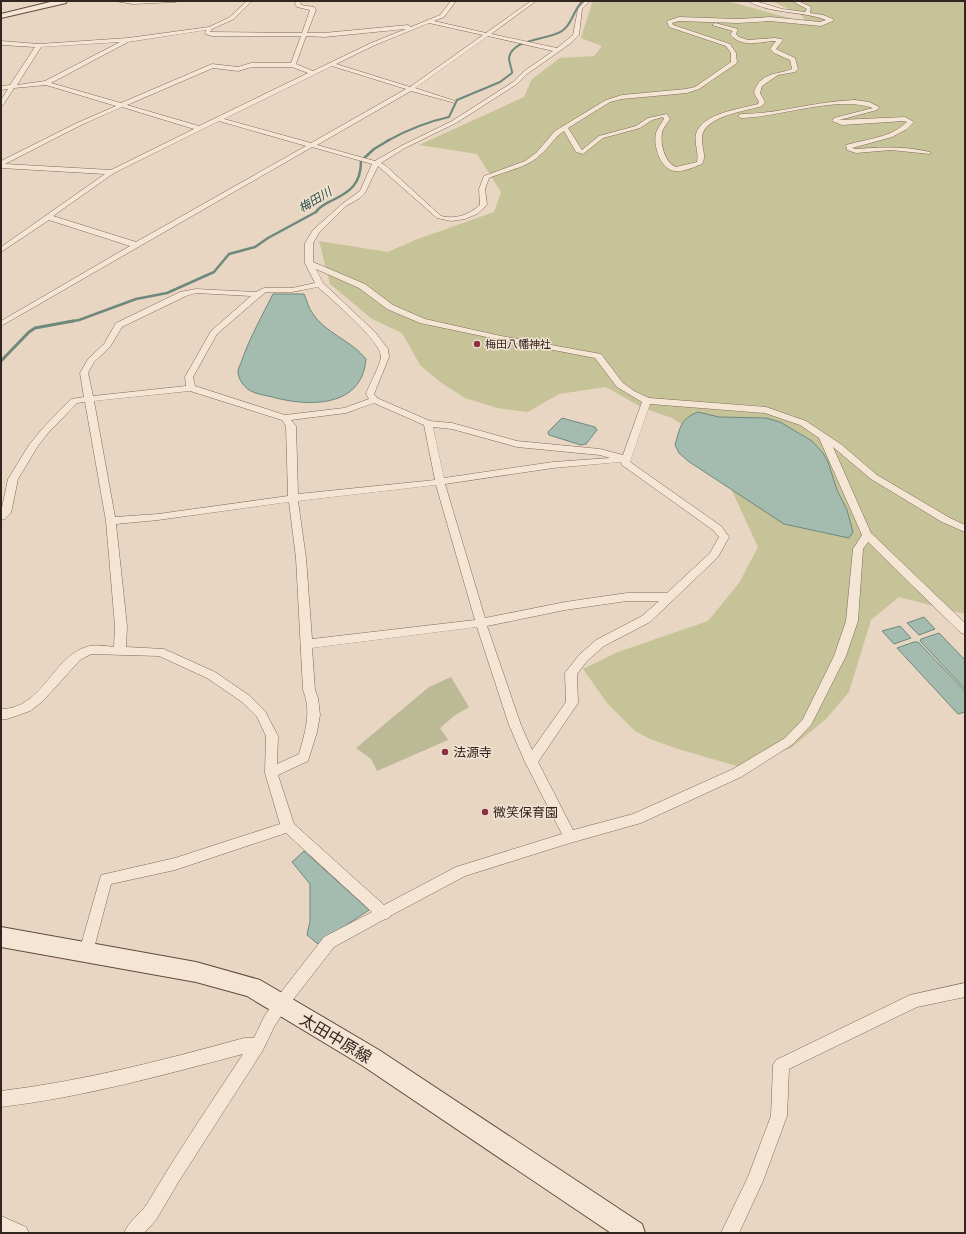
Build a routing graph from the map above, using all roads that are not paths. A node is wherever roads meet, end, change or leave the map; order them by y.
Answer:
1 (63, 1) edge
2 (117, 1) edge
3 (176, 1) edge
4 (250, 1) edge
5 (298, 1) edge
6 (454, 1) edge
7 (534, 1) edge
8 (588, 1) edge
9 (750, 1) edge
10 (794, 1) edge
11 (807, 14) junction
12 (1, 16) edge
13 (700, 19) junction
14 (430, 22) junction
15 (418, 26) junction
16 (210, 28) junction
17 (304, 34) junction
18 (488, 35) junction
19 (128, 40) junction
20 (1, 42) edge
21 (39, 46) junction
22 (558, 50) junction
23 (331, 64) junction
24 (293, 65) junction
25 (312, 73) junction
26 (46, 83) junction
27 (12, 87) junction
28 (1, 88) edge
29 (410, 89) junction
30 (453, 102) dead end
31 (1, 104) edge
32 (122, 106) junction
33 (727, 115) junction
34 (218, 119) junction
35 (565, 127) junction
36 (198, 128) junction
37 (311, 145) junction
38 (928, 153) dead end
39 (376, 163) junction
40 (1, 165) edge
41 (112, 172) junction
42 (48, 217) junction
43 (136, 245) junction
44 (1, 250) edge
45 (310, 263) junction
46 (320, 284) junction
47 (258, 294) junction
48 (1, 324) edge
49 (191, 388) junction
50 (90, 399) junction
51 (374, 400) junction
52 (647, 401) junction
53 (285, 418) junction
54 (428, 424) junction
55 (824, 437) junction
56 (626, 459) junction
57 (440, 482) junction
58 (293, 498) junction
59 (1, 517) edge
60 (110, 521) junction
61 (965, 529) edge
62 (867, 535) junction
63 (670, 597) junction
64 (481, 623) junction
65 (965, 630) edge
66 (307, 644) junction
67 (120, 650) junction
68 (1, 714) edge
69 (531, 762) junction
70 (271, 773) junction
71 (288, 827) junction
72 (570, 837) junction
73 (384, 914) junction
74 (1, 937) edge
75 (86, 952) junction
76 (965, 990) edge
77 (280, 1005) junction
78 (258, 1045) junction
79 (1, 1098) edge
80 (1, 1225) edge
81 (20, 1233) edge
82 (133, 1233) edge
83 (633, 1233) edge
84 (730, 1233) edge

1 - 12 main road
2 - 3 street
4 - 16 street
5 - 17 street
6 - 14 street
7 - 18 street
8 - 22 street
9 - 11 street
10 - 11 street
11 - 13 street
13 - 33 street
13 - 35 street
14 - 15 street
14 - 18 street
15 - 17 street
15 - 23 street
16 - 17 street
16 - 19 street
17 - 24 street
18 - 22 street
18 - 29 street
19 - 21 street
19 - 26 street
20 - 21 street
21 - 27 street
22 - 39 street
23 - 25 street
23 - 29 street
24 - 25 street
24 - 32 street
25 - 34 street
26 - 27 street
26 - 32 street
27 - 28 street
27 - 31 street
29 - 30 street
29 - 37 street
32 - 36 street
32 - 40 street
33 - 35 street
33 - 38 street
34 - 36 street
34 - 37 street
35 - 39 street
36 - 41 street
37 - 39 street
37 - 43 street
39 - 45 street
40 - 41 street
41 - 42 street
42 - 43 street
42 - 44 street
43 - 48 street
45 - 46 street
45 - 52 street
46 - 47 street
46 - 51 street
47 - 49 street
47 - 50 street
49 - 50 street
49 - 53 street
50 - 59 street
50 - 60 street
51 - 53 street
51 - 54 street
52 - 55 street
52 - 56 street
53 - 58 street
54 - 56 street
54 - 57 street
55 - 61 street
55 - 62 street
56 - 57 street
56 - 63 street
57 - 58 street
57 - 64 street
58 - 60 street
58 - 66 street
60 - 67 street
62 - 65 street
62 - 72 street
63 - 64 street
63 - 69 street
64 - 66 street
64 - 69 street
66 - 70 street
67 - 68 street
67 - 70 street
69 - 72 street
70 - 71 street
71 - 73 street
71 - 75 street
72 - 73 street
73 - 77 street
74 - 75 main road, 太田中原線
75 - 77 main road, 太田中原線
76 - 84 street
77 - 78 street
77 - 83 main road, 太田中原線
78 - 79 street
78 - 82 street
80 - 81 street

